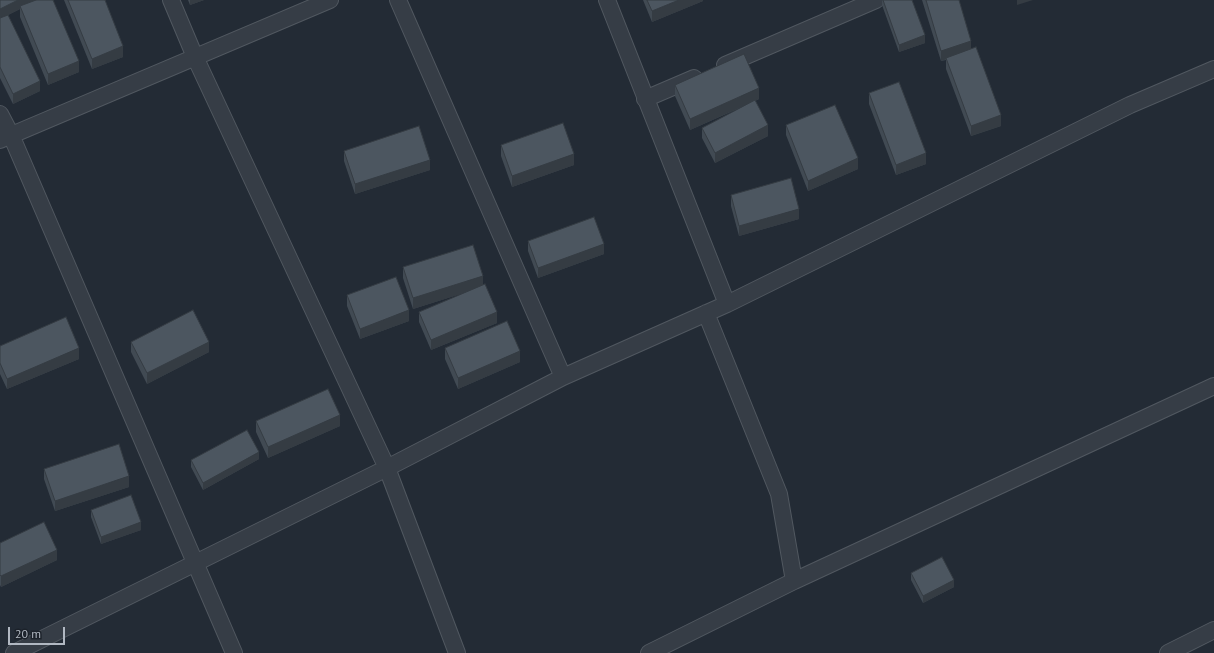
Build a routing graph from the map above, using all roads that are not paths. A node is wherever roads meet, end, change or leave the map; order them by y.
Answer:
1 (171, 0) edge
2 (330, 0) edge
3 (398, 0) edge
4 (606, 0) edge
5 (876, 0) edge
6 (195, 57) junction
7 (1214, 69) edge
8 (645, 99) junction
9 (0, 114) edge
10 (5, 137) edge
11 (727, 304) junction
12 (706, 313) junction
13 (563, 377) junction
14 (1214, 386) edge
15 (387, 468) junction
16 (195, 564) junction
17 (794, 582) junction
18 (1214, 630) edge
19 (14, 653) edge
20 (234, 653) edge
21 (457, 653) edge
22 (649, 653) edge
23 (1168, 653) edge

1 - 6 street
2 - 6 street
3 - 13 street
4 - 8 street
5 - 8 street
6 - 10 street
6 - 15 street
7 - 11 street
8 - 11 street
9 - 10 street
10 - 16 street
11 - 12 street
12 - 13 street
12 - 17 street
13 - 15 street
14 - 17 street
15 - 16 street
15 - 21 street
16 - 19 street
16 - 20 street
17 - 22 street
18 - 23 street

